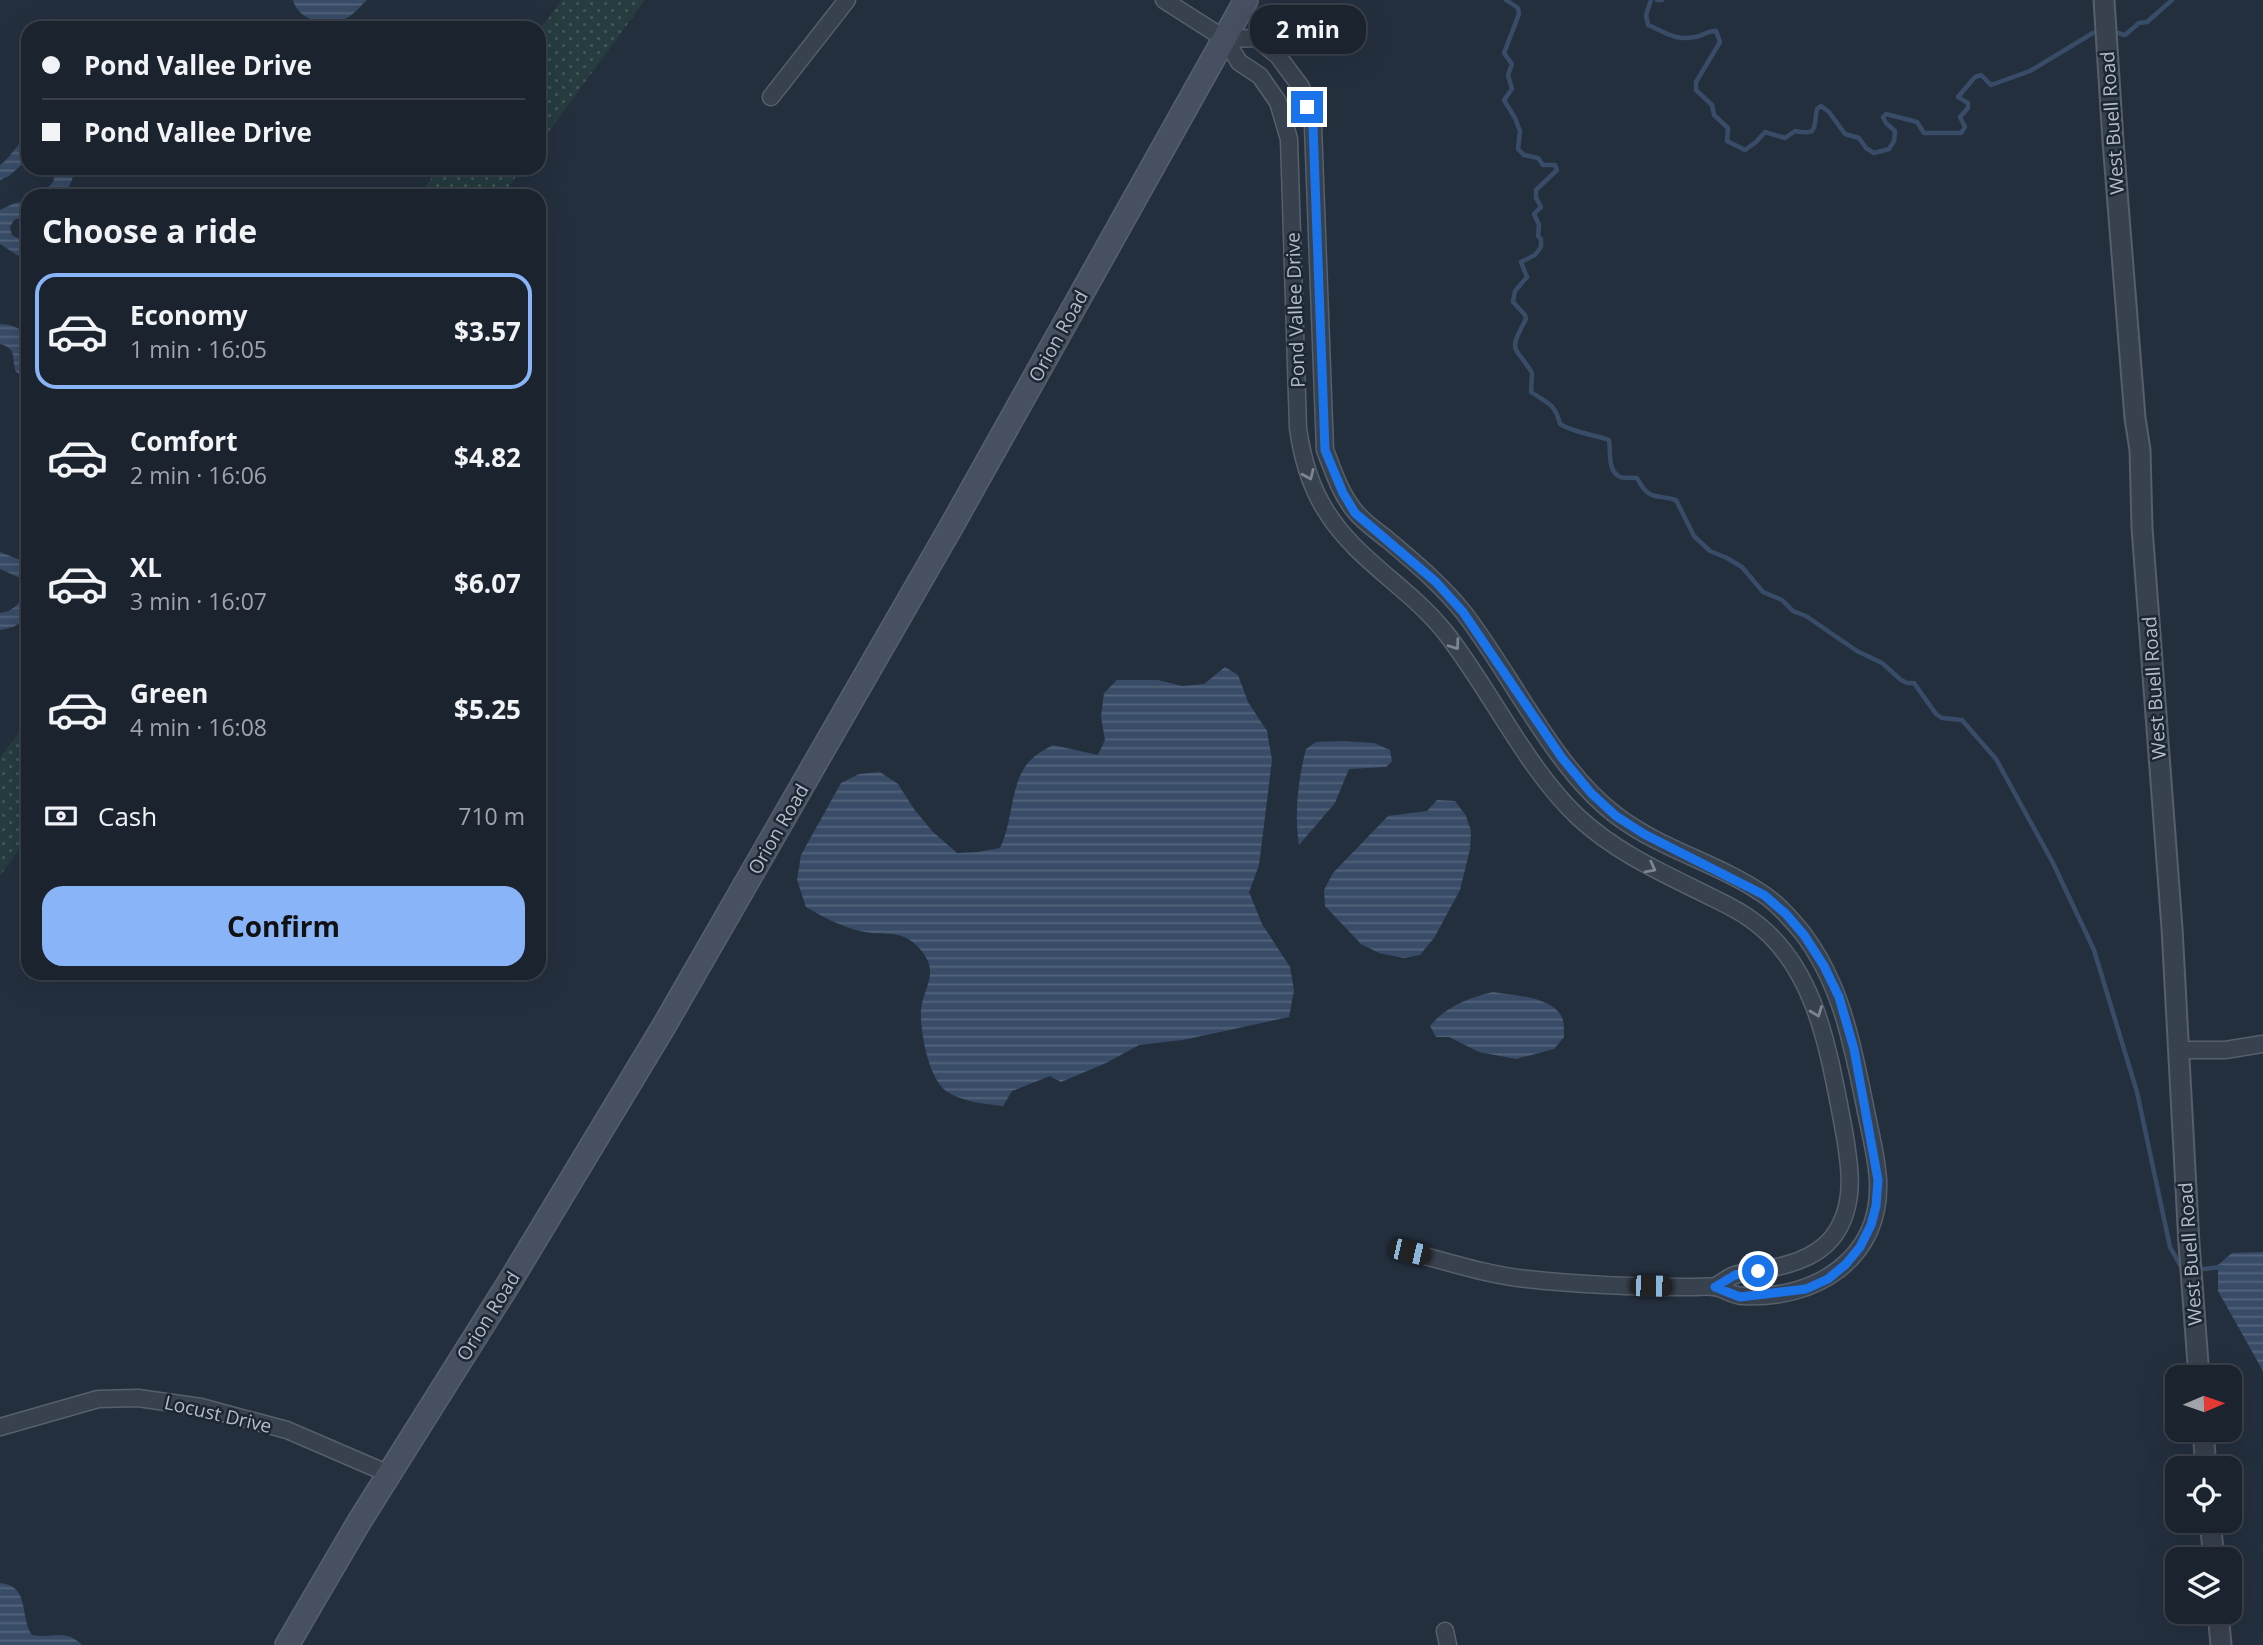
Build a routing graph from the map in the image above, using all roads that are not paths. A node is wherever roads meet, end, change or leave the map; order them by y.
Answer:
1 (847, 0) edge
2 (1164, 0) edge
3 (1246, 0) edge
4 (2104, 0) edge
5 (1225, 38) junction
6 (1294, 77) junction
7 (1273, 94) junction
8 (771, 97) dead end
9 (1315, 181) junction
10 (1290, 182) junction
11 (1324, 437) junction
12 (1300, 438) junction
13 (1496, 659) junction
14 (1475, 674) junction
15 (1622, 820) junction
16 (1610, 844) junction
17 (2263, 1044) edge
18 (1854, 1049) junction
19 (2178, 1050) junction
20 (1829, 1055) junction
21 (1410, 1252) dead end
22 (1715, 1287) junction
23 (2198, 1365) edge
24 (0, 1427) edge
25 (389, 1474) junction
26 (2219, 1624) edge
27 (287, 1645) edge
28 (2221, 1645) edge

1 - 8 street
2 - 5 street
3 - 5 main road, Orion Road
4 - 19 street, West Buell Road
5 - 6 street, Pond Vallee Drive
5 - 7 street, Pond Vallee Drive
5 - 25 main road, Orion Road
6 - 7 street
6 - 9 street, Pond Vallee Drive
7 - 10 street, Pond Vallee Drive
9 - 10 street
9 - 11 street, Pond Vallee Drive
10 - 12 street, Pond Vallee Drive
11 - 12 street
11 - 13 street, Pond Vallee Drive
12 -> 14 street, Pond Vallee Drive
13 - 14 street
13 - 15 street, Pond Vallee Drive
14 - 16 street, Pond Vallee Drive
15 - 16 street
15 - 18 street, Pond Vallee Drive
16 -> 20 street, Pond Vallee Drive
17 - 19 street
18 - 20 street
18 - 22 street, Pond Vallee Drive
19 - 23 street, West Buell Road
20 - 22 street, Pond Vallee Drive
21 - 22 street, Pond Vallee Drive
24 - 25 street, Locust Drive
25 - 27 main road, Orion Road
26 - 28 street

